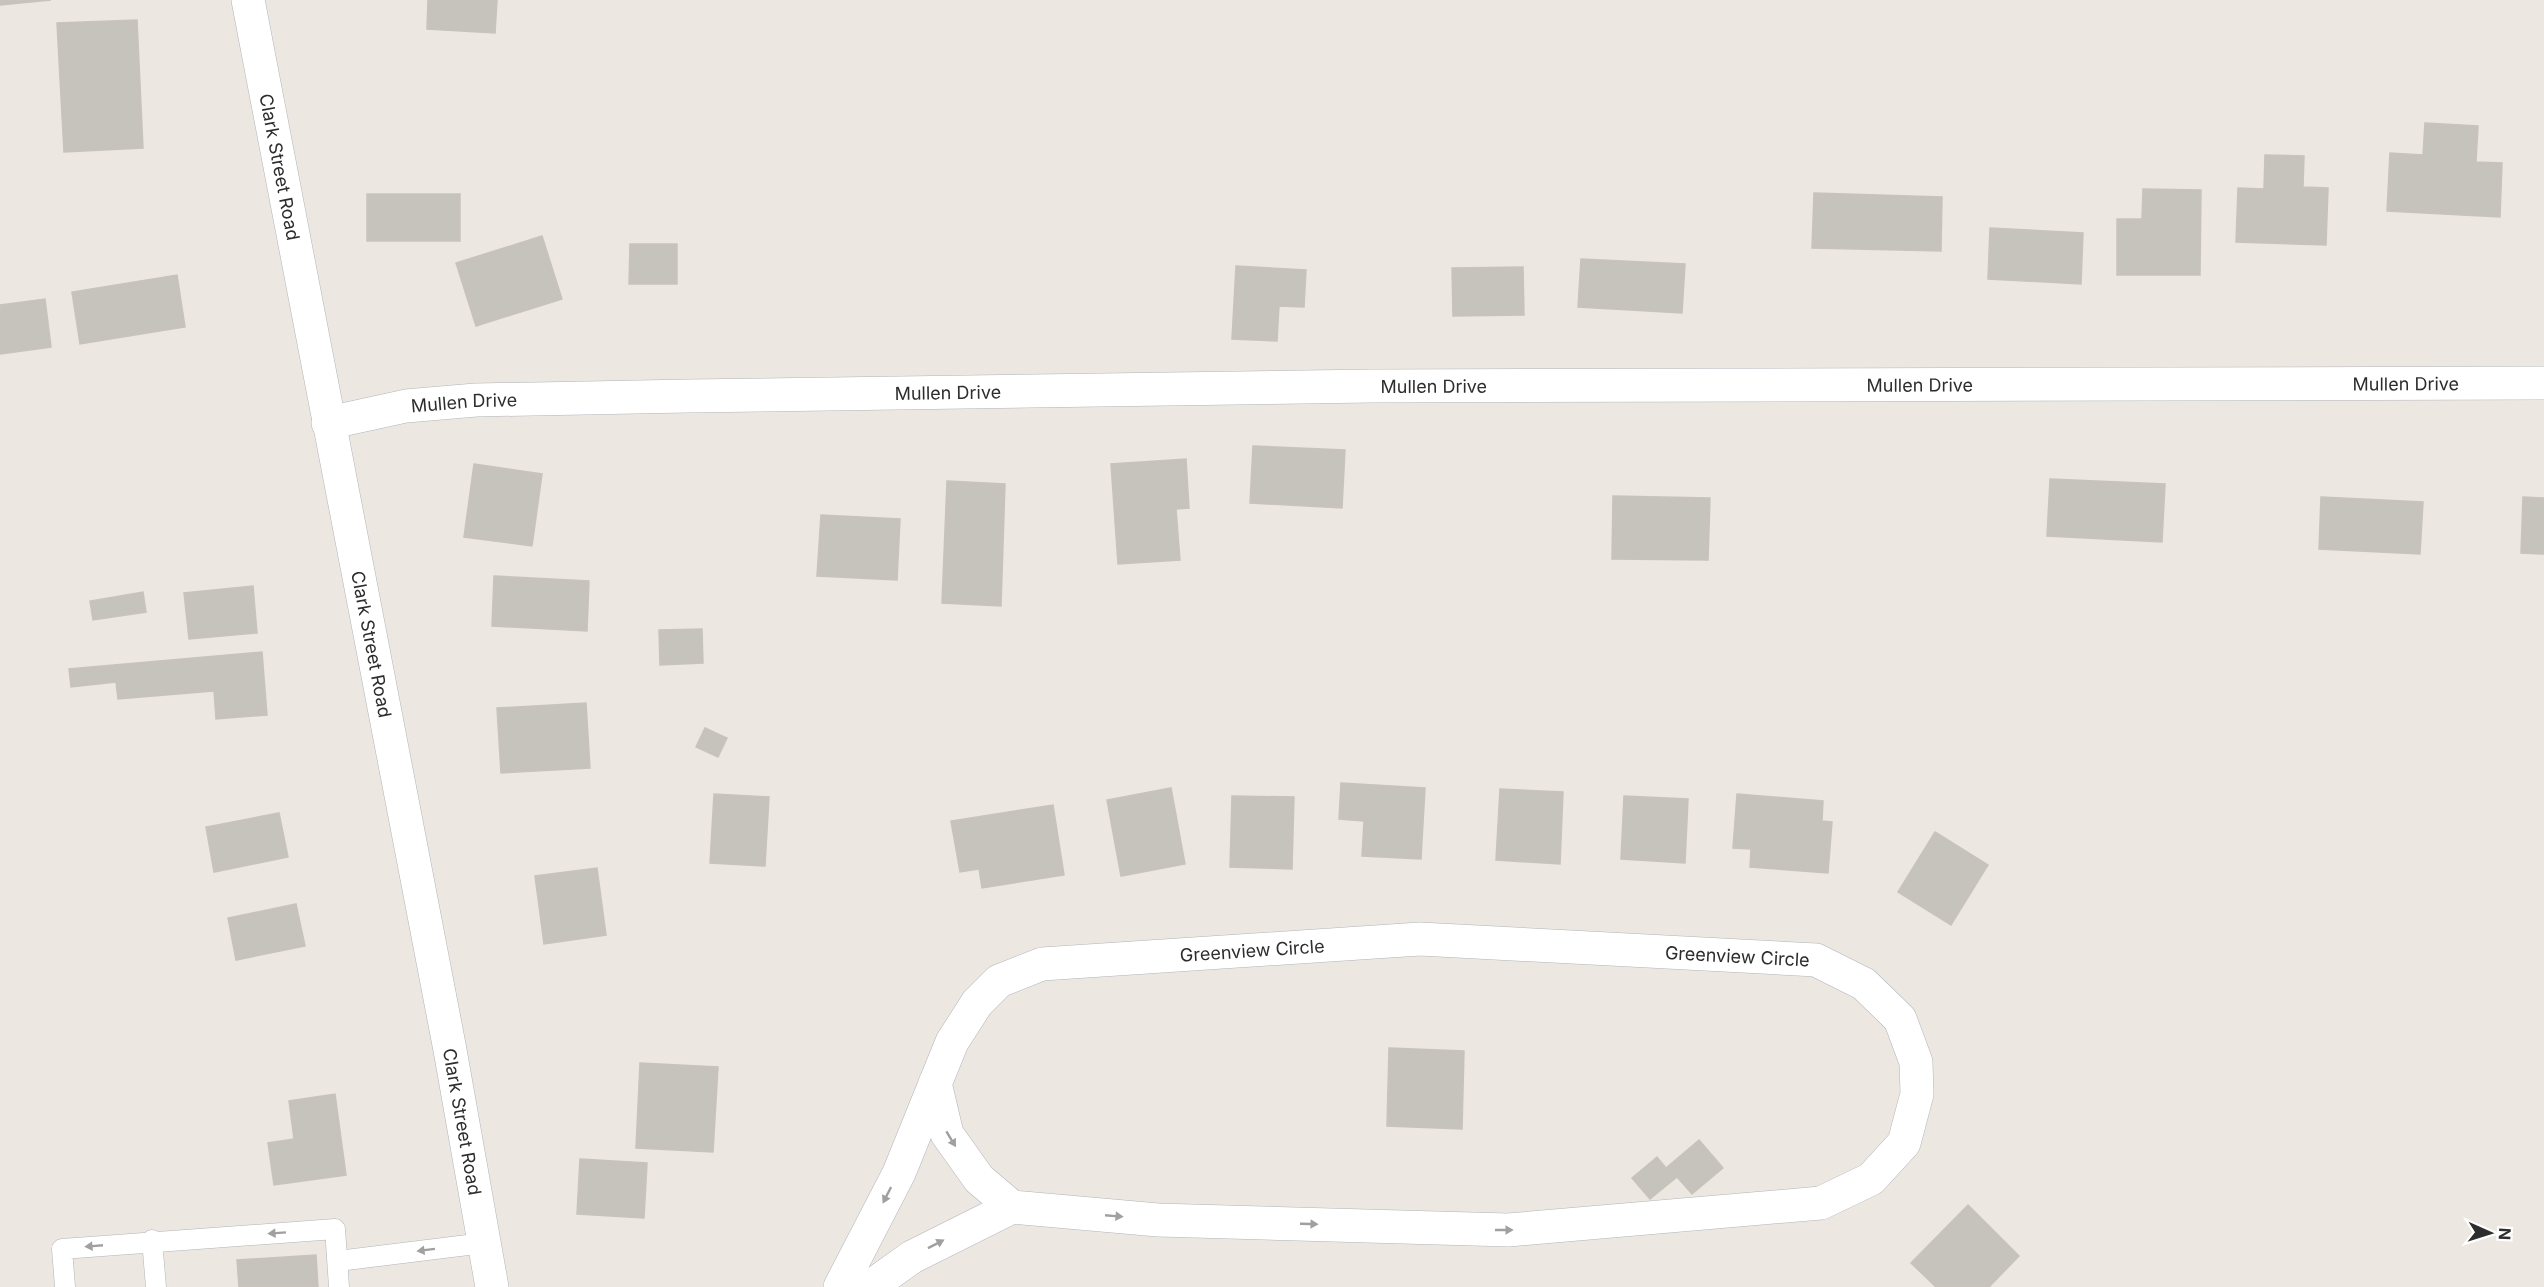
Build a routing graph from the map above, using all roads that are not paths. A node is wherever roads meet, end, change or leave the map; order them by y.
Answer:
1 (248, 0) edge
2 (2544, 383) edge
3 (328, 423) junction
4 (935, 1083) junction
5 (1011, 1207) junction
6 (152, 1240) junction
7 (484, 1243) junction
8 (338, 1261) junction
9 (65, 1287) edge
10 (156, 1287) edge
11 (339, 1287) edge
12 (492, 1287) edge
13 (840, 1287) edge
14 (870, 1287) edge

1 - 3 street, Clark Street Road
2 - 3 street, Mullen Drive
3 - 7 street, Clark Street Road
4 -> 5 street
5 -> 4 street, Greenview Circle
4 -> 13 street, Greenview Circle
14 -> 5 street
8 -> 6 lane
6 -> 9 lane
6 - 10 lane
7 -> 8 lane
7 - 12 street, Clark Street Road
8 - 11 lane

